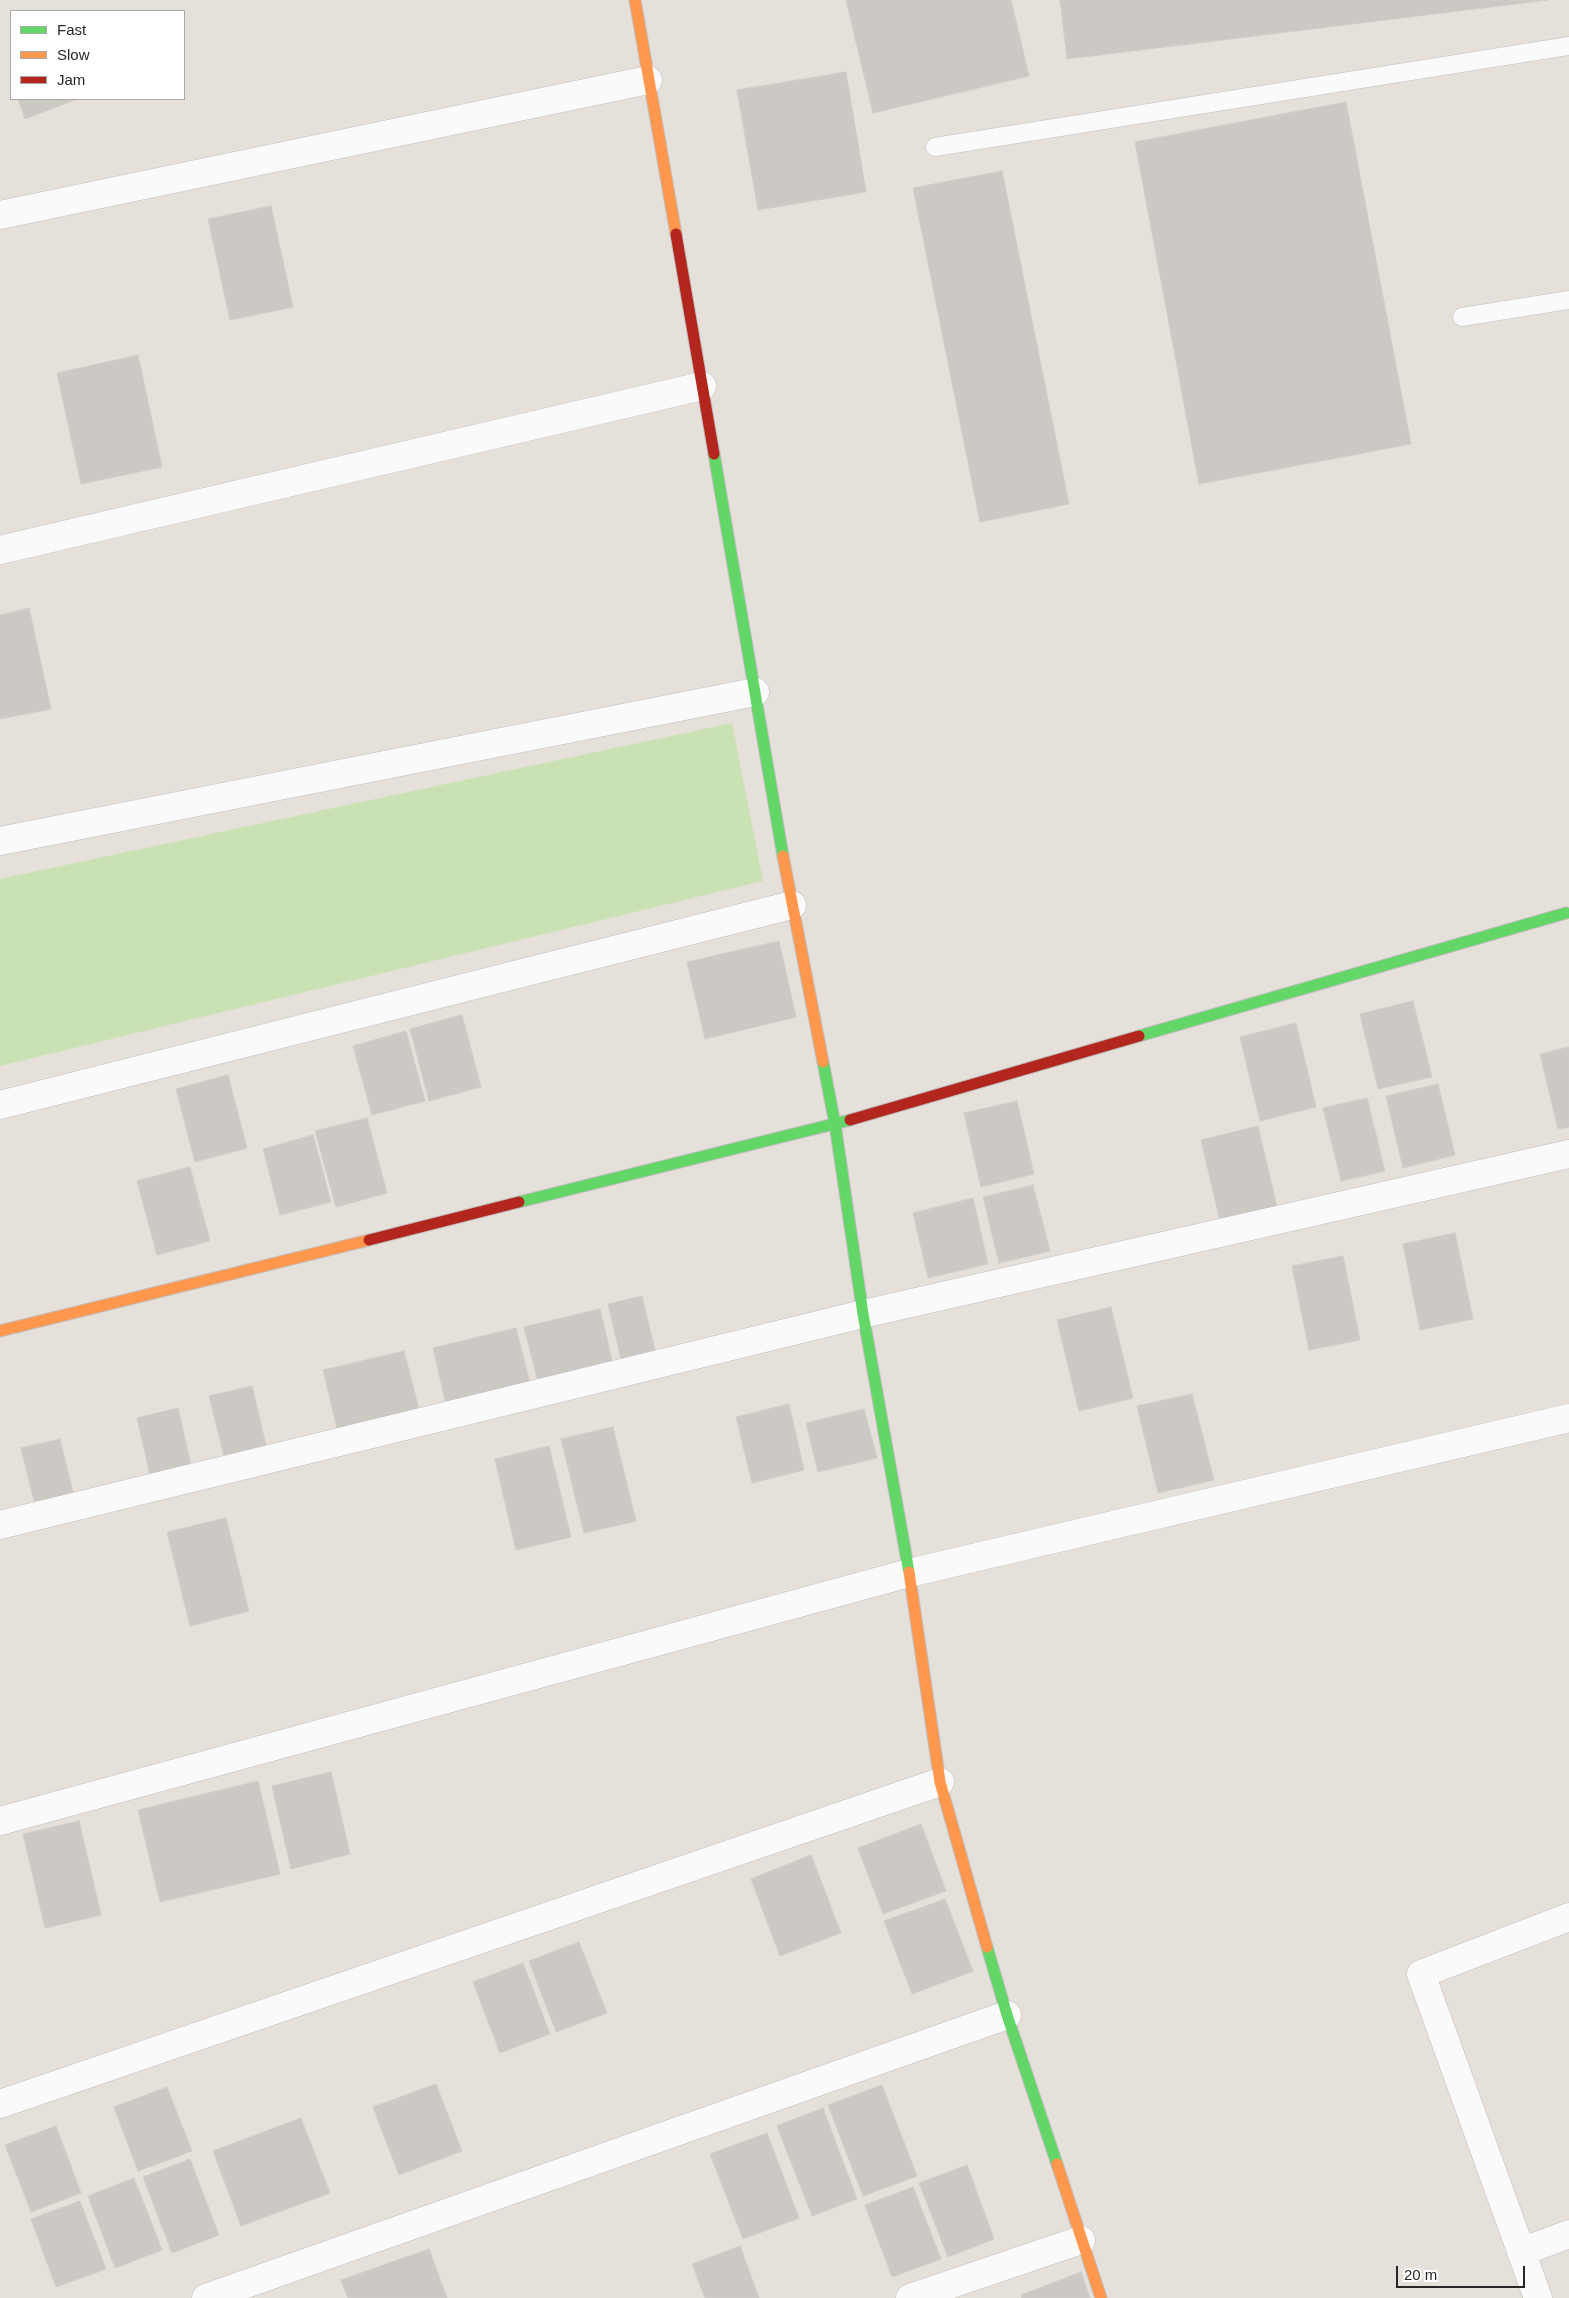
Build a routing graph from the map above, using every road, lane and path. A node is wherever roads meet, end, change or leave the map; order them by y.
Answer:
1 (634, 0) edge
2 (1569, 46) edge
3 (648, 80) junction
4 (935, 147) dead end
5 (0, 214) edge
6 (1569, 300) edge
7 (1462, 317) dead end
8 (702, 386) junction
9 (0, 550) edge
10 (755, 692) junction
11 (0, 840) edge
12 (792, 905) junction
13 (1567, 913) edge
14 (0, 1106) edge
15 (835, 1124) junction
16 (1569, 1154) edge
17 (863, 1314) junction
18 (0, 1332) edge
19 (1569, 1418) edge
20 (0, 1525) edge
21 (908, 1573) junction
22 (940, 1782) junction
23 (0, 1821) edge
24 (1569, 1917) edge
25 (1007, 2014) junction
26 (0, 2104) edge
27 (1569, 2234) edge
28 (1081, 2240) junction
29 (1521, 2252) junction
30 (206, 2298) edge
31 (910, 2298) edge
32 (1101, 2298) edge
33 (1538, 2298) edge

1 - 3 street
2 - 4 lane
3 - 5 street
3 - 8 street
6 - 7 lane
8 - 9 street
8 - 10 street
10 - 11 street
10 - 12 street
12 - 14 street
12 - 15 street
13 - 15 street
15 - 17 street
15 - 18 street
16 - 17 street
17 - 20 street
17 - 21 street
19 - 21 street
21 - 22 street
21 - 23 street
22 - 25 street
22 - 26 street
24 - 29 street
25 - 28 street
25 - 30 street
27 - 29 street
28 - 31 street
28 - 32 street
29 - 33 street

